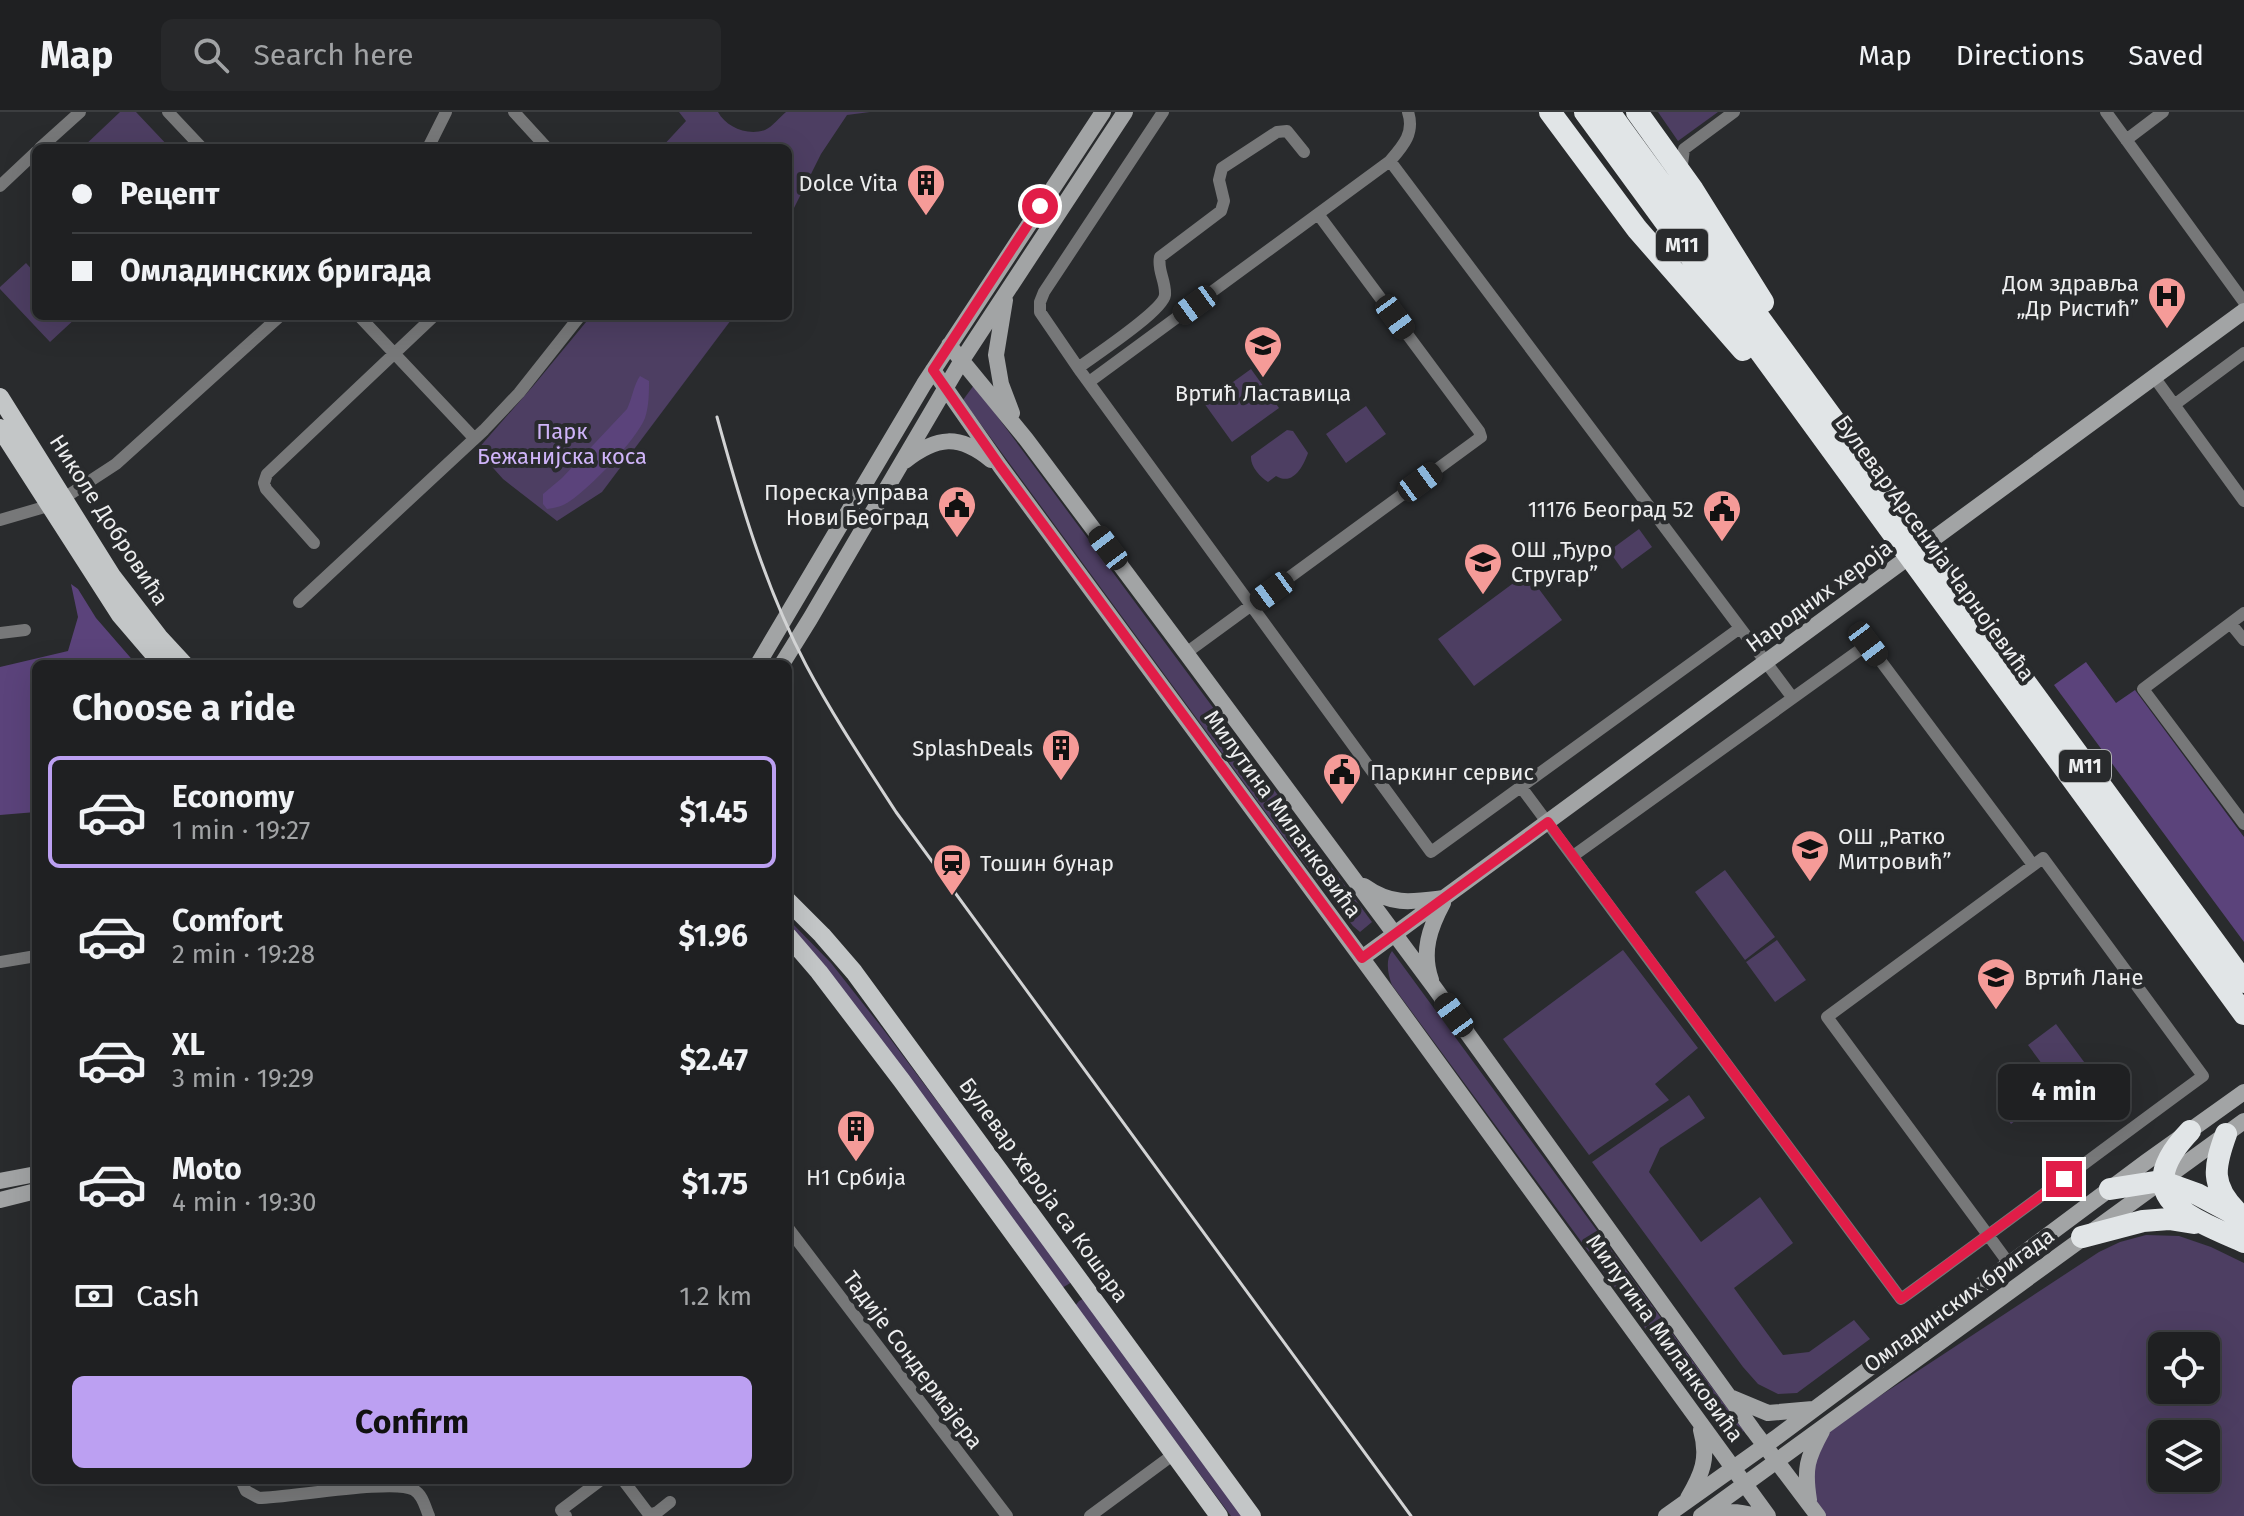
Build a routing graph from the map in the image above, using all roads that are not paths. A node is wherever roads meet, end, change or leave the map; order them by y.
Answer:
1 (80, 112) edge
2 (168, 112) edge
3 (446, 112) edge
4 (514, 112) edge
5 (1103, 112) edge
6 (1125, 112) edge
7 (1163, 112) edge
8 (1408, 112) edge
9 (1550, 112) edge
10 (1585, 112) edge
11 (1609, 112) edge
12 (1637, 112) edge
13 (1734, 112) edge
14 (2106, 112) edge
15 (2163, 112) edge
16 (2126, 140) junction
17 (45, 144) edge
18 (198, 144) edge
19 (430, 144) edge
20 (543, 144) edge
21 (1660, 144) junction
22 (1684, 149) junction
23 (1304, 152) dead end
24 (32, 156) edge
25 (1390, 161) junction
26 (1681, 173) junction
27 (0, 186) edge
28 (1318, 214) junction
29 (1008, 291) junction
30 (2244, 302) edge
31 (2244, 311) edge
32 (276, 320) edge
33 (363, 320) edge
34 (430, 320) edge
35 (577, 320) edge
36 (949, 345) junction
37 (394, 353) junction
38 (2244, 353) edge
39 (962, 360) junction
40 (1078, 368) junction
41 (933, 370) junction
42 (1788, 375) junction
43 (2154, 377) junction
44 (1089, 382) junction
45 (945, 388) junction
46 (0, 397) edge
47 (2174, 405) junction
48 (1017, 426) junction
49 (0, 428) edge
50 (474, 438) junction
51 (901, 464) junction
52 (1000, 466) junction
53 (2244, 501) edge
54 (56, 502) junction
55 (0, 520) edge
56 (314, 543) dead end
57 (299, 602) dead end
58 (1252, 605) junction
59 (2244, 613) edge
60 (2231, 624) junction
61 (25, 630) dead end
62 (1743, 631) junction
63 (0, 633) edge
64 (2244, 640) edge
65 (1186, 653) junction
66 (159, 660) edge
67 (180, 660) edge
68 (760, 660) edge
69 (784, 660) edge
70 (1766, 662) junction
71 (1792, 697) junction
72 (1521, 787) junction
73 (1548, 822) junction
74 (2244, 824) edge
75 (1573, 856) junction
76 (2033, 865) junction
77 (1353, 878) junction
78 (1445, 898) junction
79 (792, 905) edge
80 (1395, 935) junction
81 (792, 941) edge
82 (32, 957) edge
83 (1362, 958) junction
84 (0, 962) edge
85 (2244, 982) edge
86 (1434, 987) junction
87 (2244, 1014) edge
88 (2244, 1092) edge
89 (2235, 1128) edge
90 (2190, 1131) junction
91 (32, 1175) edge
92 (0, 1181) edge
93 (2161, 1181) junction
94 (2110, 1189) junction
95 (32, 1192) edge
96 (0, 1200) edge
97 (2244, 1219) edge
98 (2205, 1225) junction
99 (792, 1233) edge
100 (1988, 1235) junction
101 (2082, 1237) junction
102 (2244, 1242) edge
103 (2010, 1265) junction
104 (1084, 1286) junction
105 (1062, 1302) junction
106 (1730, 1397) junction
107 (1815, 1408) junction
108 (1698, 1421) junction
109 (1826, 1424) junction
110 (1765, 1445) junction
111 (1174, 1454) junction
112 (1777, 1462) junction
113 (1733, 1468) junction
114 (243, 1484) edge
115 (597, 1484) edge
116 (626, 1484) edge
117 (1745, 1485) junction
118 (1687, 1501) junction
119 (670, 1502) dead end
120 (1814, 1511) edge
121 (570, 1512) edge
122 (651, 1515) edge
123 (429, 1516) edge
124 (1007, 1516) edge
125 (1090, 1516) edge
126 (1219, 1516) edge
127 (1252, 1516) edge
128 (1666, 1516) edge
129 (1701, 1516) edge
130 (1754, 1516) edge
131 (1768, 1516) edge

1 - 17 street
2 - 18 street
3 - 19 street
4 - 20 street
5 - 36 street
6 - 29 street
7 - 40 street
8 - 25 street
9 - 42 highway
10 - 42 highway, Булевар Арсенија Чарнојевића / M11
11 - 42 highway, Булевар Арсенија Чарнојевића / M11
12 - 21 highway
13 - 22 street
14 - 16 street
15 - 16 street
16 - 30 street
21 - 22 street
21 - 26 highway
22 - 26 street
23 - 40 street
24 - 27 street
25 - 28 street
25 - 62 street
26 - 42 highway
28 - 44 street
28 - 58 street
29 - 39 street
29 - 48 street
31 - 43 street, Народних хероја
32 - 54 street
33 - 37 street
34 - 37 street
35 - 50 street
36 - 39 street, Милутина Миланковића
36 - 41 street
37 - 50 street
37 - 56 street
38 - 47 street
39 - 45 street
39 - 48 street, Милутина Миланковића
40 - 44 street
41 - 45 street, Милутина Миланковића
41 - 68 street
42 - 85 highway, Булевар Арсенија Чарнојевића / M11
42 - 87 highway, Булевар Арсенија Чарнојевића / M11
43 - 47 street
43 - 70 street, Народних хероја
44 - 58 street
45 - 51 street
45 - 52 street, Милутина Миланковића
46 - 54 main road, Николе Добровића
47 - 53 street
48 - 65 street, Милутина Миланковића
49 - 54 main road, Николе Добровића
50 - 57 street
51 - 52 street
51 - 69 street
52 - 83 street, Милутина Миланковића
54 - 55 street
54 - 66 main road, Николе Добровића
54 - 67 main road, Николе Добровића
58 - 65 street
58 - 72 street, Народних хероја
59 - 60 street
60 - 64 street
60 - 74 street
61 - 63 street
62 - 70 street
62 - 72 street, Народних хероја
65 - 77 street, Милутина Миланковића
70 - 71 street
70 - 73 street, Народних хероја
71 - 75 street
71 - 76 street
72 - 73 street
73 - 75 street
73 - 78 street, Народних хероја
75 - 100 street, Омладинских бригада
76 - 100 street, Омладинских бригада
76 - 100 street, Омладинских бригада
77 - 78 street
77 - 80 street, Милутина Миланковића
78 - 80 street, Народних хероја
78 - 86 street
79 - 104 main road, Булевар хероја са Кошара
80 - 83 street, Народних хероја
80 - 86 street, Милутина Миланковића
81 - 105 main road
82 - 84 street
83 - 108 street, Милутина Миланковића
86 - 106 street, Милутина Миланковића
88 - 90 street, Омладинских бригада
89 - 93 street, Омладинских бригада
89 - 97 highway
90 - 93 highway
90 - 94 street, Омладинских бригада
91 - 92 street
93 - 94 highway
93 - 97 highway
93 - 98 highway
93 - 101 street, Омладинских бригада
94 - 103 street, Омладинских бригада
95 - 96 street
98 - 101 highway
98 - 102 highway
99 - 124 street, Тадије Сондермајера
100 - 103 street, Омладинских бригада
101 - 109 street, Омладинских бригада
103 - 107 street, Омладинских бригада
104 - 105 main road
104 - 127 main road, Булевар хероја са Кошара
105 - 111 main road
106 - 107 street
106 - 110 street, Милутина Миланковића
107 - 110 street, Омладинских бригада
108 - 113 street, Милутина Миланковића
108 - 118 street
109 - 112 street, Омладинских бригада
109 - 120 street
110 - 112 street, Милутина Миланковића
110 - 113 street, Омладинских бригада
111 - 125 street
111 - 126 main road
112 - 117 street, Омладинских бригада
112 - 120 street, Милутина Миланковића
113 - 117 street, Милутина Миланковића
113 - 118 street, Омладинских бригада
114 - 123 street
115 - 121 street
116 - 122 street
117 - 129 street, Омладинских бригада
117 - 131 street, Милутина Миланковића
118 - 128 street, Омладинских бригада
119 - 122 street
129 - 130 street

